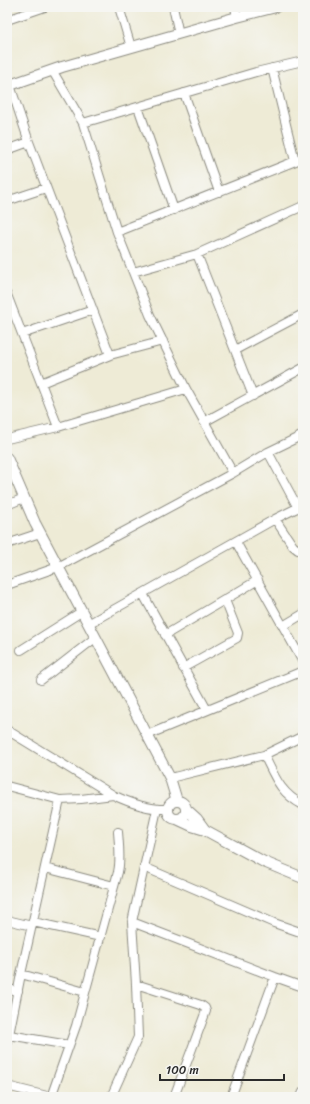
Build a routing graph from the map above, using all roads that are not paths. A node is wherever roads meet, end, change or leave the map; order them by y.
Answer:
1 (45, 7) edge
2 (119, 7) edge
3 (173, 7) edge
4 (276, 7) edge
5 (236, 12) edge
6 (7, 20) edge
7 (179, 34) junction
8 (130, 47) junction
9 (303, 60) edge
10 (272, 68) junction
11 (52, 70) junction
12 (8, 86) edge
13 (184, 93) junction
14 (138, 107) junction
15 (83, 123) junction
16 (29, 142) junction
17 (7, 150) edge
18 (299, 160) edge
19 (46, 188) junction
20 (219, 192) junction
21 (7, 201) edge
22 (303, 206) edge
23 (174, 210) junction
24 (117, 232) junction
25 (197, 254) junction
26 (133, 272) junction
27 (7, 295) edge
28 (93, 310) junction
29 (303, 314) edge
30 (22, 334) junction
31 (163, 341) junction
32 (235, 350) junction
33 (110, 355) junction
34 (303, 368) edge
35 (41, 383) junction
36 (186, 389) junction
37 (253, 396) junction
38 (204, 422) junction
39 (58, 427) junction
40 (303, 435) edge
41 (7, 439) edge
42 (268, 452) junction
43 (8, 465) edge
44 (233, 473) junction
45 (24, 498) junction
46 (7, 505) edge
47 (300, 507) edge
48 (275, 519) junction
49 (40, 533) junction
50 (236, 542) junction
51 (7, 544) edge
52 (303, 548) edge
53 (58, 567) junction
54 (258, 580) junction
55 (7, 585) edge
56 (142, 594) junction
57 (225, 600) junction
58 (81, 612) junction
59 (303, 614) edge
60 (88, 624) junction
61 (283, 626) junction
62 (165, 635) junction
63 (95, 638) junction
64 (21, 650) dead end
65 (303, 662) edge
66 (184, 668) junction
67 (303, 671) edge
68 (41, 680) dead end
69 (207, 710) junction
70 (7, 730) edge
71 (147, 735) junction
72 (303, 736) edge
73 (264, 755) junction
74 (170, 778) junction
75 (7, 786) edge
76 (113, 795) junction
77 (60, 800) junction
78 (177, 801) junction
79 (303, 805) edge
80 (157, 809) junction
81 (168, 809) junction
82 (186, 809) junction
83 (178, 819) junction
84 (205, 830) junction
85 (118, 832) dead end
86 (144, 867) junction
87 (45, 868) junction
88 (303, 878) edge
89 (114, 886) junction
90 (7, 920) edge
91 (132, 922) junction
92 (32, 924) junction
93 (303, 933) edge
94 (101, 937) junction
95 (21, 974) junction
96 (275, 977) junction
97 (136, 984) junction
98 (303, 987) edge
99 (7, 989) edge
100 (18, 991) junction
101 (85, 992) junction
102 (9, 1035) junction
103 (7, 1045) edge
104 (69, 1045) junction
105 (7, 1086) edge
106 (303, 1092) edge
107 (115, 1096) edge
108 (51, 1097) edge
109 (174, 1097) edge
110 (232, 1097) edge
111 (301, 1097) edge

1 - 6 street
2 - 8 street
3 - 7 street
4 - 5 street
5 - 7 street
7 - 8 street
8 - 11 street
9 - 10 street
10 - 13 street
10 - 18 street
11 - 12 street
11 - 15 street
12 - 16 street
13 - 14 street
13 - 20 street
14 - 15 street
14 - 23 street
15 - 24 street
16 - 17 street
16 - 19 street
18 - 20 street
19 - 21 street
19 - 28 street
20 - 23 street
22 - 25 street
23 - 24 street
24 - 26 street
25 - 26 street
25 - 32 street
26 - 31 street
27 - 30 street
28 - 30 street
28 - 33 street
29 - 32 street
30 - 35 street
31 - 33 street
31 - 36 street
32 - 37 street
33 - 35 street
34 - 37 street
35 - 39 street
36 - 38 street
36 - 39 street
37 - 38 street
38 - 44 street
39 - 41 street
40 - 42 street
42 - 44 street
42 - 47 street
43 - 45 street
44 - 53 street
45 - 46 street
45 - 49 street
47 - 48 street
48 - 50 street
48 - 52 street
49 - 51 street
49 - 53 street
50 - 54 street
50 - 56 street
53 - 55 street
53 - 58 street
54 - 57 street
54 - 61 street
56 - 60 street
56 - 62 street
57 - 62 street
57 - 66 street
58 - 60 street
58 - 64 street
59 - 61 street
60 - 63 street
61 - 65 street
62 - 66 street
63 - 68 street
63 - 71 street
66 - 69 street
67 - 69 street
69 - 71 street
70 - 76 street
71 - 74 street
72 - 73 street
73 - 74 street
73 - 79 street
74 - 78 street
75 - 77 street
76 - 77 street
76 - 80 street
77 - 87 street
78 - 81 street
78 - 82 street
80 - 81 street
80 - 86 street
81 - 83 street
82 - 83 street
82 - 84 street
83 - 84 street
84 - 88 street
85 - 89 street
86 - 91 street
86 - 93 street
87 - 89 street
87 - 92 street
89 - 94 street
90 - 92 street
91 - 96 street
91 - 97 street
92 - 94 street
92 - 95 street
94 - 101 street
95 - 100 street
95 - 101 street
96 - 98 street
96 - 110 street
97 - 107 street
97 - 109 street
99 - 100 street
100 - 102 street
101 - 104 street
102 - 103 street
102 - 104 street
104 - 108 street
105 - 108 street
106 - 111 street

